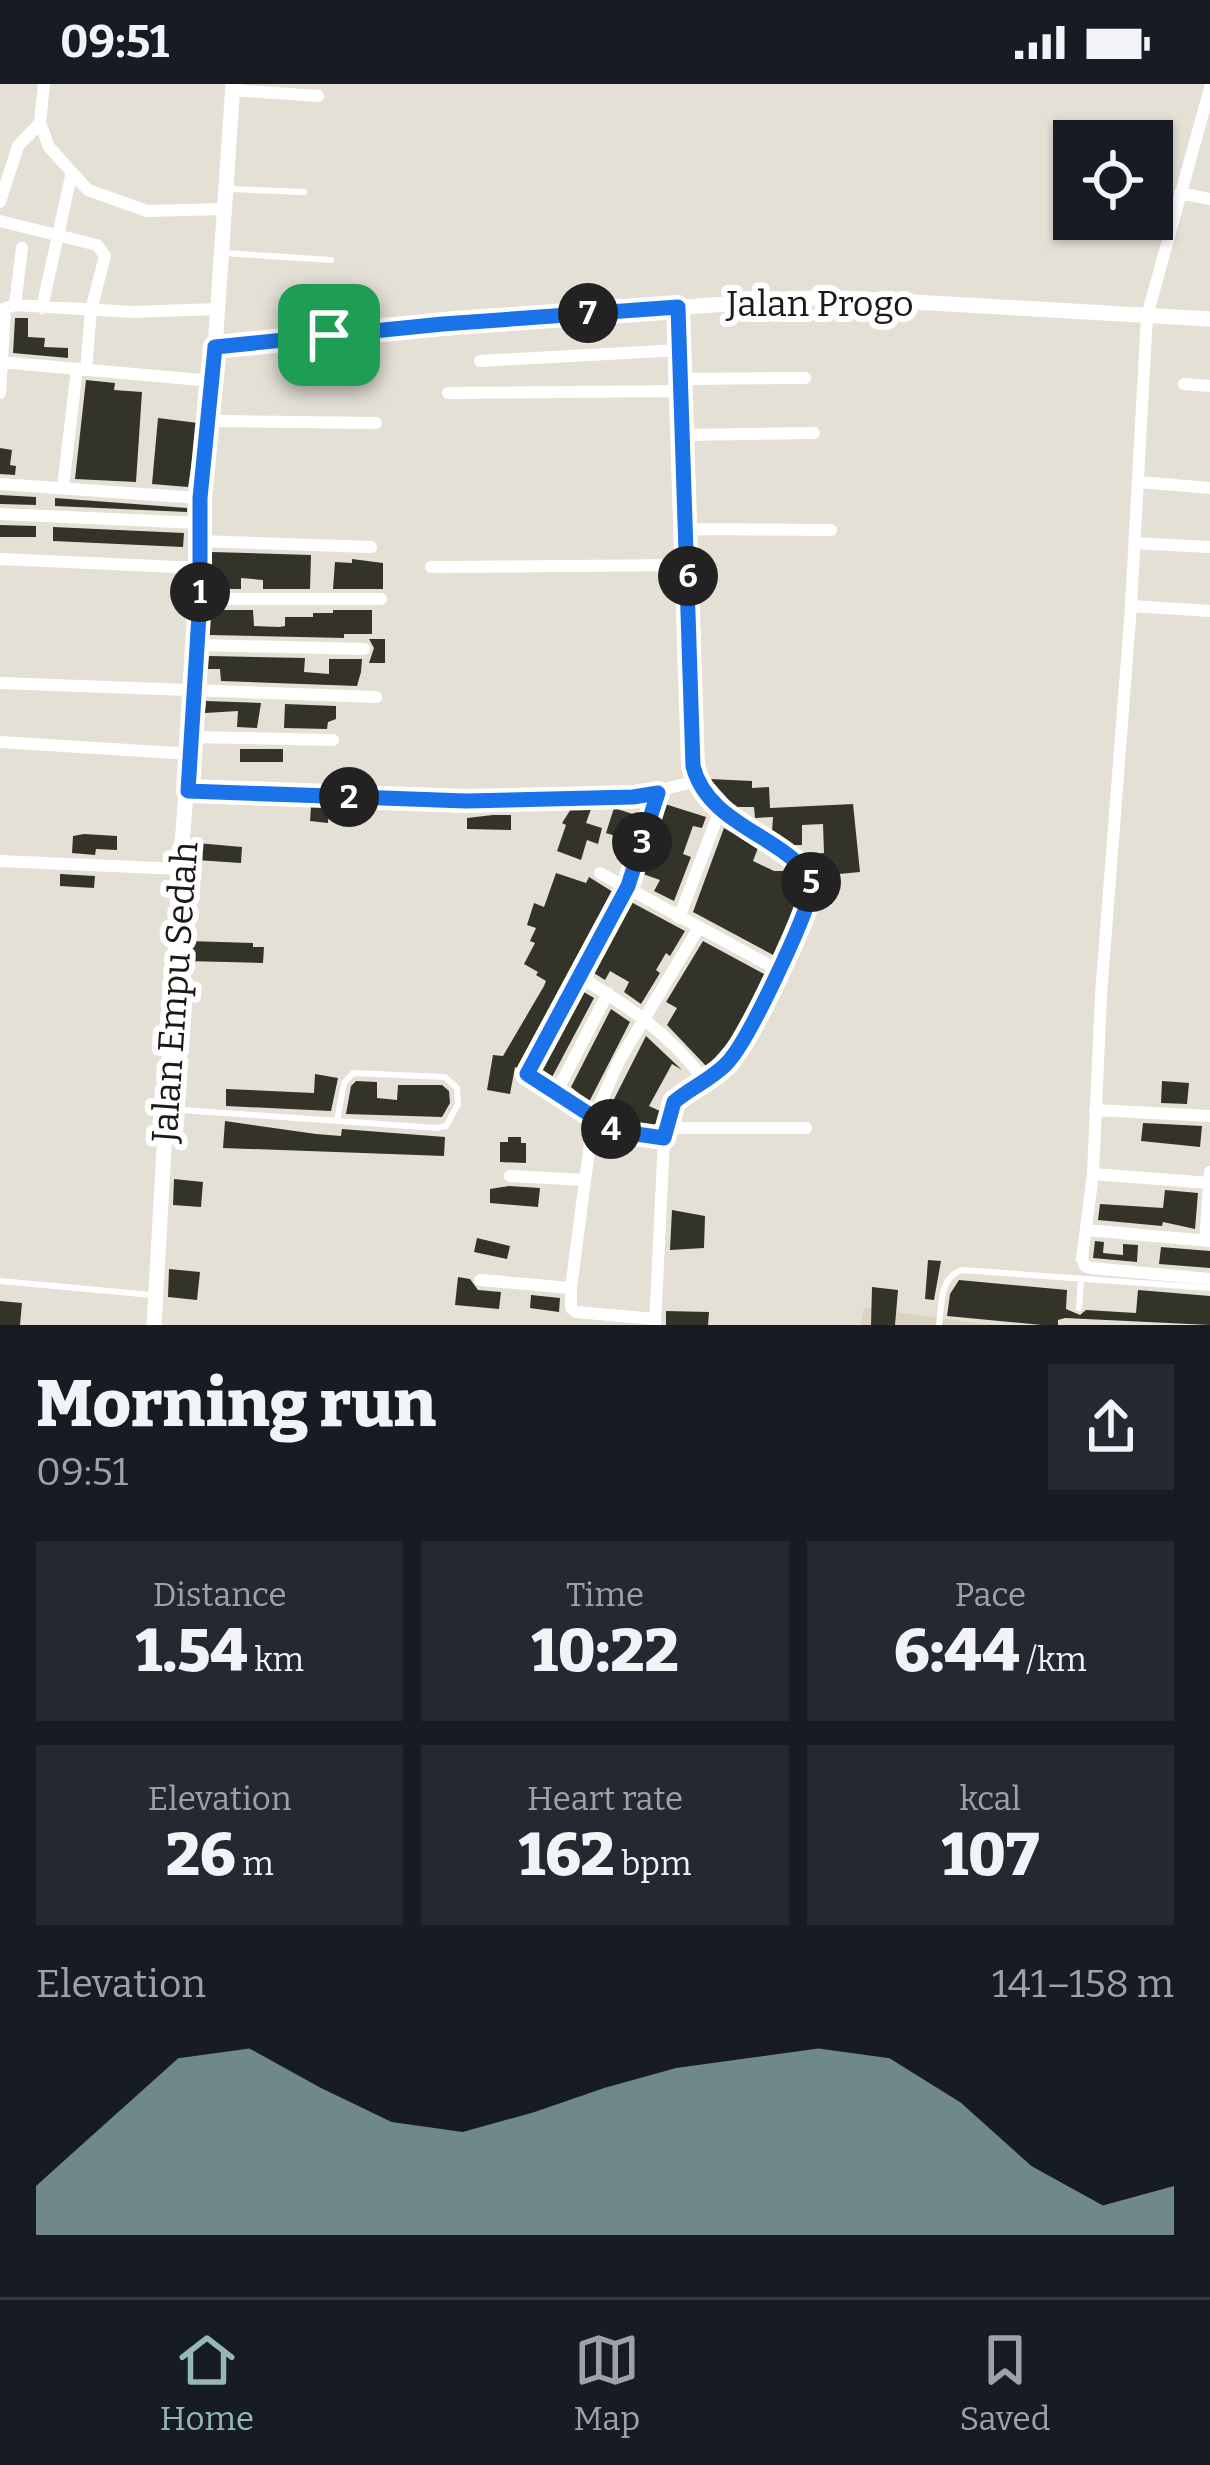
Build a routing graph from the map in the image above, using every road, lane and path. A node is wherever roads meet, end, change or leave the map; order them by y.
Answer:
1 (44, 84) edge
2 (232, 87) edge
3 (1210, 88) edge
4 (318, 96) dead end
5 (1206, 109) edge
6 (40, 123) junction
7 (71, 176) junction
8 (227, 189) junction
9 (304, 192) dead end
10 (1180, 193) junction
11 (1210, 199) edge
12 (0, 202) edge
13 (224, 209) junction
14 (0, 221) edge
15 (58, 236) junction
16 (22, 248) dead end
17 (220, 253) junction
18 (331, 260) dead end
19 (678, 307) junction
20 (6, 308) edge
21 (43, 308) junction
22 (216, 309) junction
23 (91, 310) junction
24 (1148, 316) junction
25 (1210, 319) edge
26 (215, 347) junction
27 (680, 350) junction
28 (480, 361) dead end
29 (2, 363) edge
30 (82, 369) junction
31 (805, 378) dead end
32 (212, 381) junction
33 (1184, 384) dead end
34 (681, 385) junction
35 (1210, 386) edge
36 (0, 393) edge
37 (448, 393) dead end
38 (210, 421) junction
39 (376, 423) dead end
40 (814, 433) dead end
41 (682, 435) junction
42 (1139, 482) junction
43 (0, 484) edge
44 (63, 487) junction
45 (1210, 488) edge
46 (200, 498) junction
47 (0, 514) edge
48 (200, 523) junction
49 (686, 529) junction
50 (831, 530) dead end
51 (200, 541) junction
52 (1136, 543) junction
53 (371, 547) dead end
54 (1210, 547) edge
55 (0, 559) edge
56 (688, 565) junction
57 (200, 568) junction
58 (431, 568) dead end
59 (200, 599) junction
60 (381, 599) dead end
61 (1131, 605) junction
62 (1210, 611) edge
63 (198, 645) junction
64 (364, 650) dead end
65 (0, 683) edge
66 (195, 693) junction
67 (376, 697) dead end
68 (333, 740) dead end
69 (0, 742) edge
70 (191, 746) junction
71 (697, 781) junction
72 (188, 791) junction
73 (658, 793) junction
74 (720, 810) junction
75 (0, 861) edge
76 (180, 869) junction
77 (600, 873) dead end
78 (628, 886) junction
79 (679, 918) junction
80 (698, 928) junction
81 (778, 970) junction
82 (580, 977) junction
83 (608, 994) junction
84 (644, 1018) junction
85 (703, 1079) junction
86 (556, 1093) junction
87 (168, 1108) junction
88 (1095, 1110) junction
89 (1210, 1116) edge
90 (593, 1120) junction
91 (337, 1121) junction
92 (806, 1127) dead end
93 (665, 1133) junction
94 (1210, 1172) edge
95 (1093, 1174) junction
96 (510, 1176) dead end
97 (585, 1180) junction
98 (1210, 1183) edge
99 (1086, 1230) junction
100 (1207, 1241) edge
101 (480, 1280) dead end
102 (1081, 1280) junction
103 (0, 1281) edge
104 (1210, 1284) edge
105 (572, 1288) junction
106 (156, 1295) junction
107 (1079, 1308) dead end
108 (655, 1322) edge
109 (154, 1325) edge
110 (939, 1325) edge

1 - 6 street
2 - 4 street
2 - 8 street, Jalan Empu Sedah
3 - 5 street
5 - 10 street
6 - 7 street
6 - 12 street
7 - 13 street
7 - 15 street
8 - 9 lane
8 - 13 street, Jalan Empu Sedah
10 - 11 street
10 - 24 street
13 - 17 street, Jalan Empu Sedah
14 - 15 street
15 - 21 street
15 - 23 street
16 - 20 street
17 - 18 lane
17 - 22 street, Jalan Empu Sedah
19 - 24 street, Jalan Progo
19 - 26 street, Jalan Progo
19 - 27 street
20 - 21 street
20 - 29 street
21 - 23 street
22 - 23 street
22 - 26 street, Jalan Empu Sedah
23 - 30 street
24 - 25 street, Jalan Progo
24 - 42 street
26 - 32 street, Jalan Empu Sedah
27 - 28 street
27 - 34 street
29 - 30 street
29 - 36 street
30 - 32 street
30 - 44 street
31 - 34 street
32 - 38 street, Jalan Empu Sedah
33 - 35 street
34 - 37 street
34 - 41 street
38 - 39 street
38 - 46 street, Jalan Empu Sedah
40 - 41 street
41 - 49 street
42 - 45 street
42 - 52 street
43 - 44 street
44 - 46 street
46 - 48 street, Jalan Empu Sedah
47 - 48 street
48 - 51 street, Jalan Empu Sedah
49 - 50 street
49 - 56 street
51 - 53 street
51 - 57 street, Jalan Empu Sedah
52 - 54 street
52 - 61 street
55 - 57 street
56 - 58 street
56 - 71 street
57 - 59 street, Jalan Empu Sedah
59 - 60 street
59 - 63 street, Jalan Empu Sedah
61 - 62 street
61 - 88 street
63 - 64 street
63 - 66 street, Jalan Empu Sedah
65 - 66 street
66 - 67 street
66 - 70 street, Jalan Empu Sedah
68 - 70 street
69 - 70 street
70 - 72 street, Jalan Empu Sedah
71 - 73 street
71 - 74 street
72 - 73 street
72 - 76 street, Jalan Empu Sedah
73 - 78 street
74 - 79 street
74 - 81 street
75 - 76 street
76 - 87 street, Jalan Empu Sedah
77 - 78 street
78 - 79 street
78 - 82 street
79 - 80 street
80 - 81 street
80 - 84 street
81 - 85 street
82 - 83 street
82 - 86 street
83 - 84 street
83 - 86 street
84 - 85 street
84 - 90 street
85 - 93 street
86 - 90 street
87 - 91 lane
87 - 106 street, Jalan Empu Sedah
88 - 89 street
88 - 95 street
90 - 93 street
90 - 97 street
91 - 91 lane
92 - 93 street
93 - 108 street
94 - 98 street
95 - 98 street
95 - 99 street
96 - 97 street
97 - 105 street
98 - 100 street
99 - 100 street
99 - 104 street
101 - 105 street
102 - 104 lane
102 - 107 lane
102 - 110 lane
103 - 106 lane
105 - 108 street
106 - 109 street, Jalan Empu Sedah

